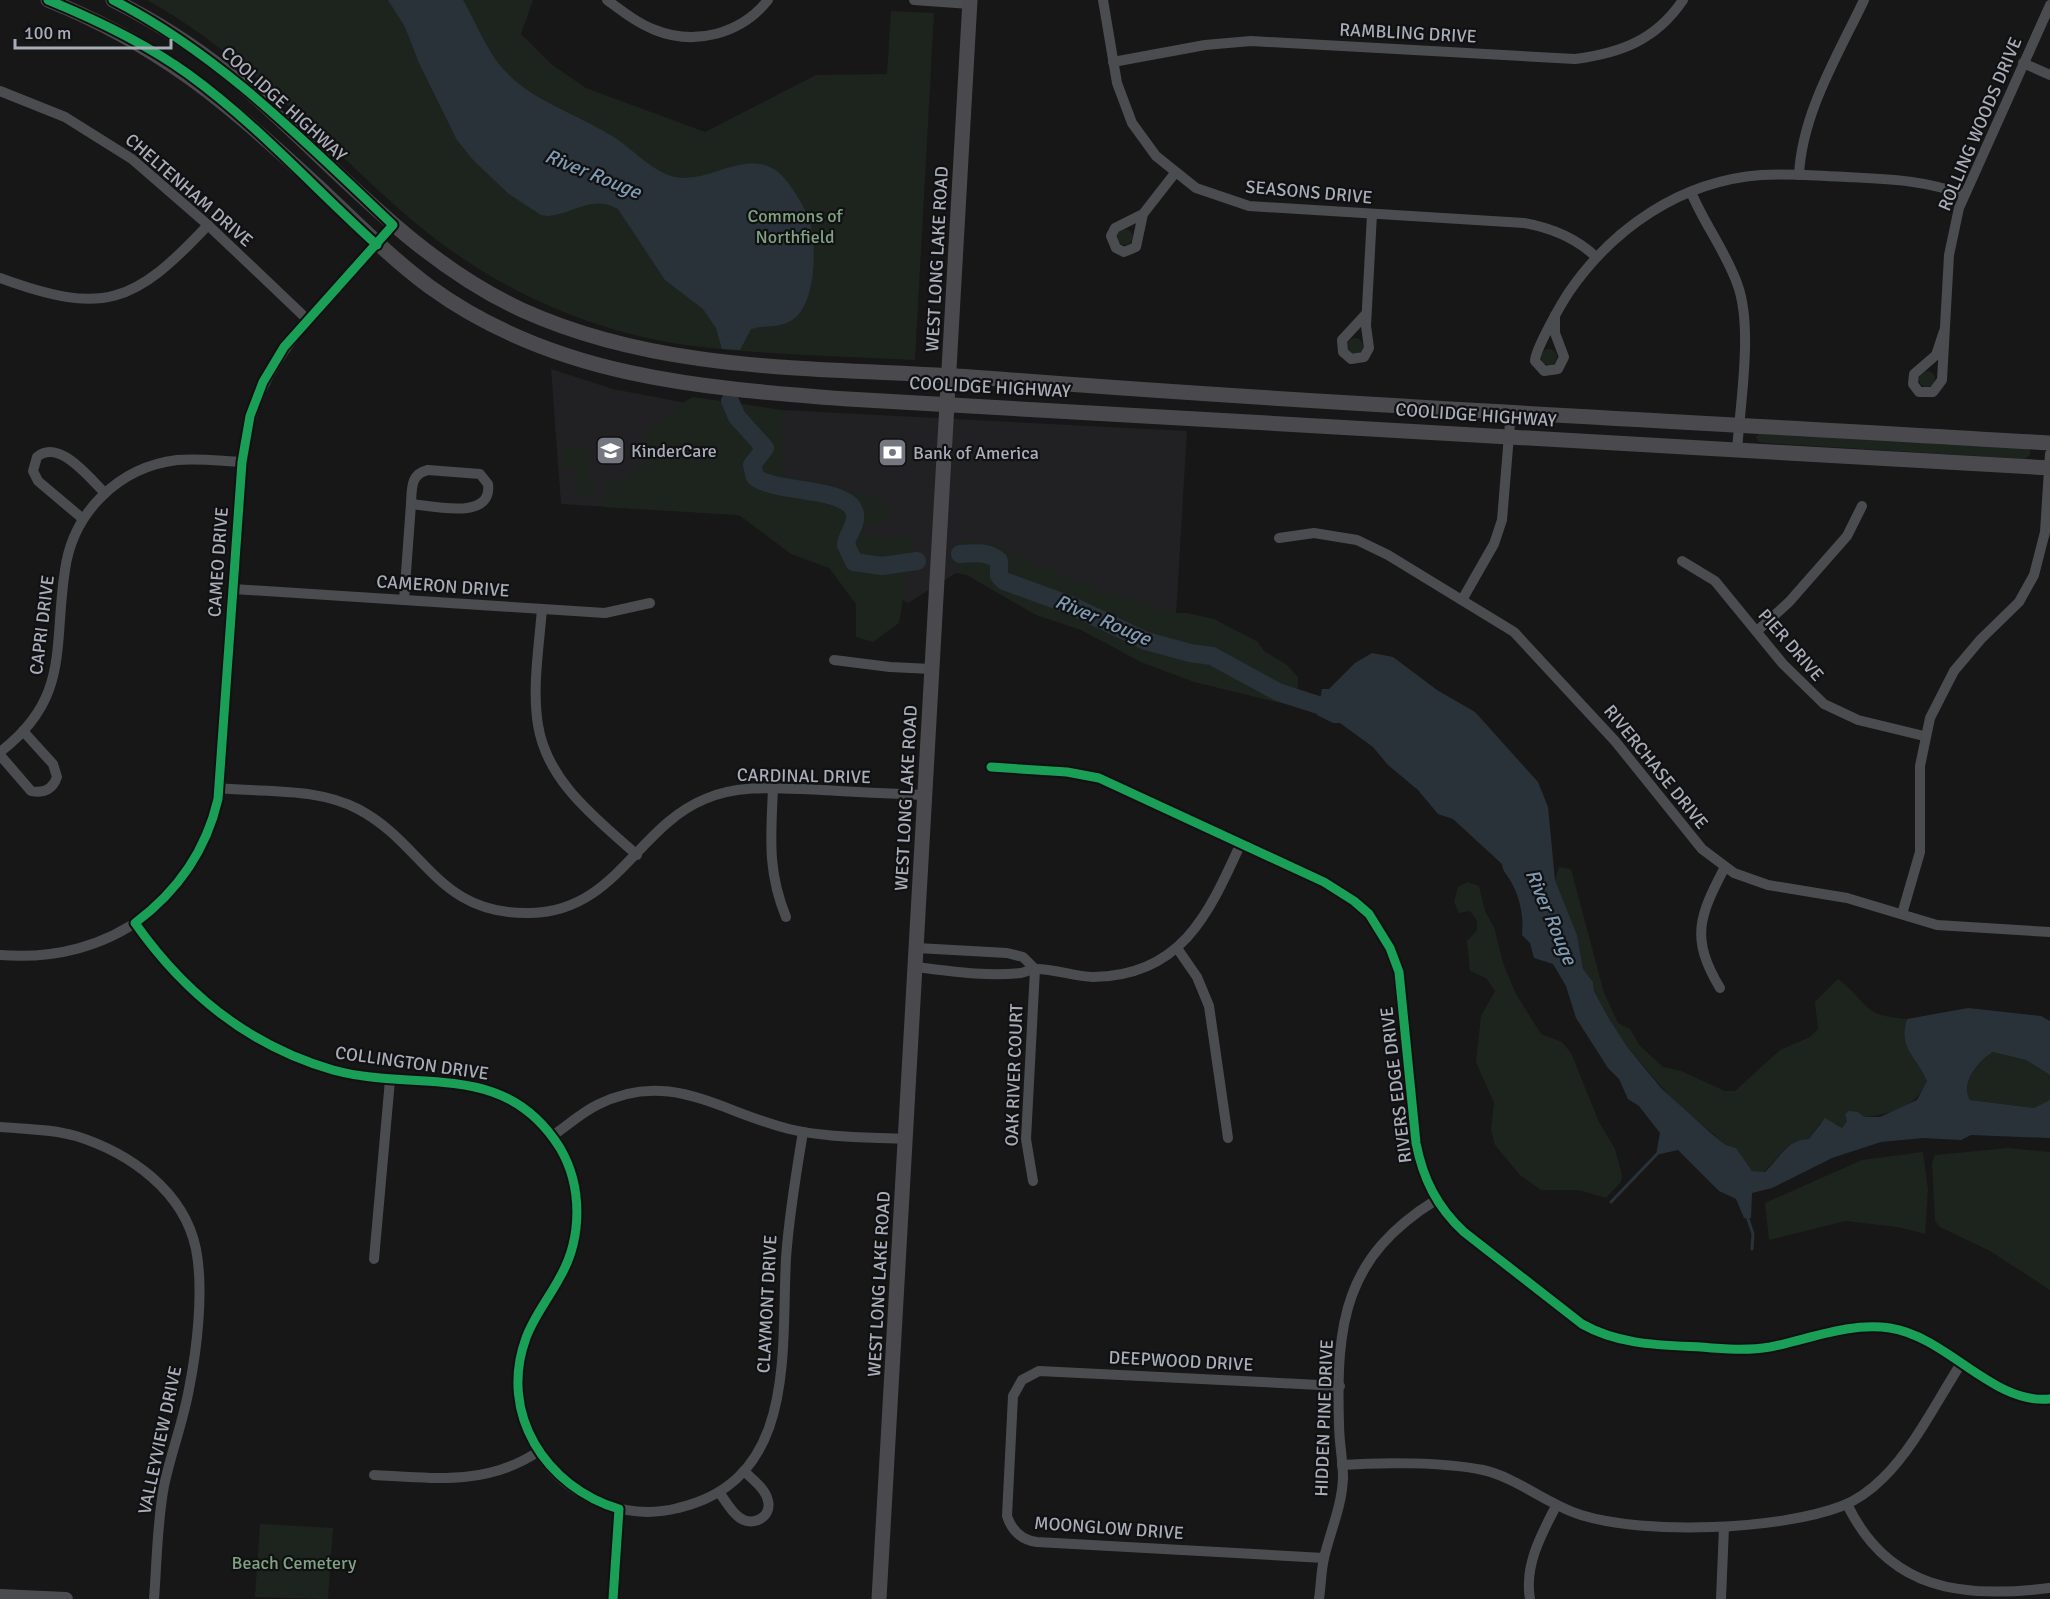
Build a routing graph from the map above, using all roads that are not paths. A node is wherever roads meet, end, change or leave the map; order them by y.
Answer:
1 (48, 0) edge
2 (113, 0) edge
3 (607, 0) edge
4 (768, 0) edge
5 (914, 0) edge
6 (1103, 0) edge
7 (1683, 0) edge
8 (1864, 0) edge
9 (970, 2) edge
10 (2050, 5) edge
11 (1113, 62) junction
12 (2023, 63) junction
13 (2050, 75) edge
14 (0, 91) edge
15 (1175, 173) junction
16 (1799, 175) junction
17 (1691, 192) junction
18 (1964, 195) junction
19 (1143, 214) dead end
20 (1372, 214) junction
21 (208, 225) junction
22 (393, 225) junction
23 (377, 245) junction
24 (1596, 257) junction
25 (0, 278) edge
26 (1366, 314) dead end
27 (1556, 315) junction
28 (308, 320) junction
29 (1944, 331) junction
30 (760, 366) junction
31 (796, 368) junction
32 (950, 375) junction
33 (1089, 386) junction
34 (1125, 388) junction
35 (749, 391) junction
36 (786, 394) junction
37 (947, 404) junction
38 (1069, 410) junction
39 (1511, 411) junction
40 (1110, 413) junction
41 (1739, 424) junction
42 (1509, 436) junction
43 (2050, 443) edge
44 (1737, 451) junction
45 (242, 462) junction
46 (2050, 464) edge
47 (105, 493) junction
48 (411, 504) junction
49 (1862, 506) dead end
50 (83, 519) junction
51 (1279, 538) dead end
52 (1682, 561) dead end
53 (2045, 563) edge
54 (233, 589) junction
55 (404, 600) junction
56 (1462, 600) junction
57 (650, 603) dead end
58 (542, 609) junction
59 (1757, 632) junction
60 (834, 660) dead end
61 (932, 669) junction
62 (24, 731) junction
63 (1924, 736) junction
64 (0, 754) edge
65 (991, 767) dead end
66 (220, 788) junction
67 (773, 788) junction
68 (926, 795) junction
69 (1241, 843) junction
70 (637, 855) junction
71 (1725, 867) junction
72 (1902, 914) junction
73 (786, 917) dead end
74 (135, 923) junction
75 (2050, 932) edge
76 (917, 948) junction
77 (1177, 948) junction
78 (0, 955) edge
79 (916, 967) junction
80 (1035, 969) junction
81 (1720, 988) dead end
82 (390, 1080) junction
83 (0, 1127) edge
84 (803, 1132) junction
85 (552, 1136) junction
86 (1228, 1138) dead end
87 (907, 1139) junction
88 (1032, 1181) dead end
89 (1436, 1200) junction
90 (374, 1259) dead end
91 (1962, 1362) junction
92 (1022, 1380) joint
93 (1340, 1386) junction
94 (2050, 1399) edge
95 (539, 1451) junction
96 (1342, 1465) junction
97 (744, 1471) junction
98 (374, 1475) dead end
99 (719, 1492) junction
100 (1847, 1504) junction
101 (1556, 1506) junction
102 (619, 1509) junction
103 (1724, 1527) junction
104 (1324, 1558) junction
105 (2049, 1588) edge
106 (0, 1596) edge
107 (66, 1599) edge
108 (154, 1599) edge
109 (613, 1599) edge
110 (879, 1599) edge
111 (1319, 1599) edge
112 (1530, 1599) edge
113 (1721, 1599) edge

1 - 23 main road, COOLIDGE HIGHWAY
2 - 22 main road, COOLIDGE HIGHWAY
3 - 4 street
5 - 9 street
6 - 11 street, SEASONS DRIVE
7 - 11 street, RAMBLING DRIVE
8 - 16 street
9 - 32 main road, WEST LONG LAKE ROAD
10 - 12 street, ROLLING WOODS DRIVE
11 - 15 street, SEASONS DRIVE
12 - 13 street
12 - 18 street, ROLLING WOODS DRIVE
14 - 21 street, CHELTENHAM DRIVE
15 - 19 street
15 - 20 street, SEASONS DRIVE
16 - 17 street
16 - 18 street
17 - 24 street
17 - 41 street
18 - 29 street, ROLLING WOODS DRIVE
20 - 24 street, SEASONS DRIVE
20 - 26 street
21 - 25 street
21 - 28 street, CHELTENHAM DRIVE
22 - 23 street, CAMEO DRIVE
22 - 30 main road, COOLIDGE HIGHWAY
23 - 28 street, CAMEO DRIVE
23 - 35 main road, COOLIDGE HIGHWAY
24 - 27 street
27 - 27 street
28 - 45 street, CAMEO DRIVE
29 - 29 street, ROLLING WOODS DRIVE
30 - 31 main road, COOLIDGE HIGHWAY
30 - 35 main road
31 - 32 main road, COOLIDGE HIGHWAY
31 - 36 main road
32 - 33 main road, COOLIDGE HIGHWAY
32 - 37 main road, WEST LONG LAKE ROAD
33 - 34 main road, COOLIDGE HIGHWAY
33 - 38 main road
34 - 39 main road, COOLIDGE HIGHWAY
34 - 40 main road
35 - 36 main road, COOLIDGE HIGHWAY
36 - 37 main road, COOLIDGE HIGHWAY
37 - 38 main road, COOLIDGE HIGHWAY
37 - 61 main road, WEST LONG LAKE ROAD
38 - 40 main road, COOLIDGE HIGHWAY
39 - 41 main road, COOLIDGE HIGHWAY
39 - 42 street
40 - 42 main road, COOLIDGE HIGHWAY
41 - 43 main road, COOLIDGE HIGHWAY
41 - 44 street
42 - 44 main road, COOLIDGE HIGHWAY
42 - 56 street
44 - 46 main road, COOLIDGE HIGHWAY
45 - 47 street, CAPRI DRIVE
45 - 54 street, CAMEO DRIVE
46 - 53 street
47 - 50 street, CAPRI DRIVE
47 - 50 street
48 - 48 street
48 - 55 street
49 - 59 street
50 - 62 street, CAPRI DRIVE
51 - 56 street, RIVERCHASE DRIVE
52 - 59 street, PIER DRIVE
53 - 63 street
54 - 55 street, CAMERON DRIVE
54 - 66 street, CAMEO DRIVE
55 - 58 street, CAMERON DRIVE
56 - 71 street, RIVERCHASE DRIVE
57 - 58 street, CAMERON DRIVE
58 - 70 street
59 - 63 street, PIER DRIVE
60 - 61 street
61 - 68 main road, WEST LONG LAKE ROAD
62 - 64 street, CAPRI DRIVE
62 - 64 street, CAPRI DRIVE
63 - 72 street
65 - 69 street, RIVERS EDGE DRIVE
66 - 70 street, CARDINAL DRIVE
66 - 74 street, CAMEO DRIVE
67 - 68 street, CARDINAL DRIVE
67 - 70 street, CARDINAL DRIVE
67 - 73 street
68 - 76 main road, WEST LONG LAKE ROAD
69 - 77 street
69 - 89 street, RIVERS EDGE DRIVE
71 - 72 street, RIVERCHASE DRIVE
71 - 81 street
72 - 75 street, RIVERCHASE DRIVE
74 - 78 street, CAMEO DRIVE
74 - 82 street, COLLINGTON DRIVE
76 - 79 main road, WEST LONG LAKE ROAD
76 - 80 street
77 - 80 street
77 - 86 street
79 - 80 street
79 - 87 main road, WEST LONG LAKE ROAD
80 - 88 street, OAK RIVER COURT
82 - 85 street, COLLINGTON DRIVE
82 - 90 street
83 - 108 street, VALLEYVIEW DRIVE
84 - 85 street
84 - 87 street
84 - 97 street, CLAYMONT DRIVE
85 - 95 street, COLLINGTON DRIVE
87 - 110 main road, WEST LONG LAKE ROAD
89 - 91 street, RIVERS EDGE DRIVE
89 - 93 street, HIDDEN PINE DRIVE
91 - 94 street, RIVERS EDGE DRIVE
91 - 100 street
92 - 93 street, DEEPWOOD DRIVE
92 - 104 street, MOONGLOW DRIVE
93 - 96 street, HIDDEN PINE DRIVE
95 - 98 street
95 - 102 street, COLLINGTON DRIVE
96 - 101 street
96 - 104 street, HIDDEN PINE DRIVE
97 - 99 street, CLAYMONT DRIVE
97 - 99 street
99 - 102 street, CLAYMONT DRIVE
100 - 103 street
100 - 105 street
101 - 103 street
101 - 112 street
102 - 109 street
103 - 113 street
104 - 111 street, HIDDEN PINE DRIVE
106 - 107 street

